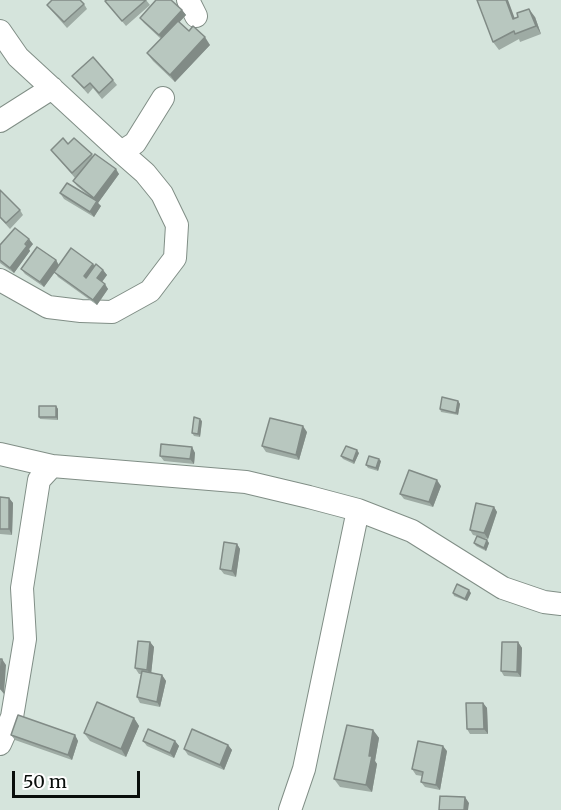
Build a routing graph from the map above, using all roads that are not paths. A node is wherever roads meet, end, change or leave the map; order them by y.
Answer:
1 (0, 31) edge
2 (52, 87) junction
3 (162, 98) dead end
4 (0, 121) edge
5 (121, 152) junction
6 (0, 280) edge
7 (0, 454) edge
8 (52, 466) junction
9 (358, 510) junction
10 (561, 604) edge
11 (0, 744) edge
12 (290, 810) edge

1 - 2 street
2 - 4 street
2 - 5 street
3 - 5 street
5 - 6 street
7 - 8 street
8 - 9 street
8 - 11 street
9 - 10 street
9 - 12 street

